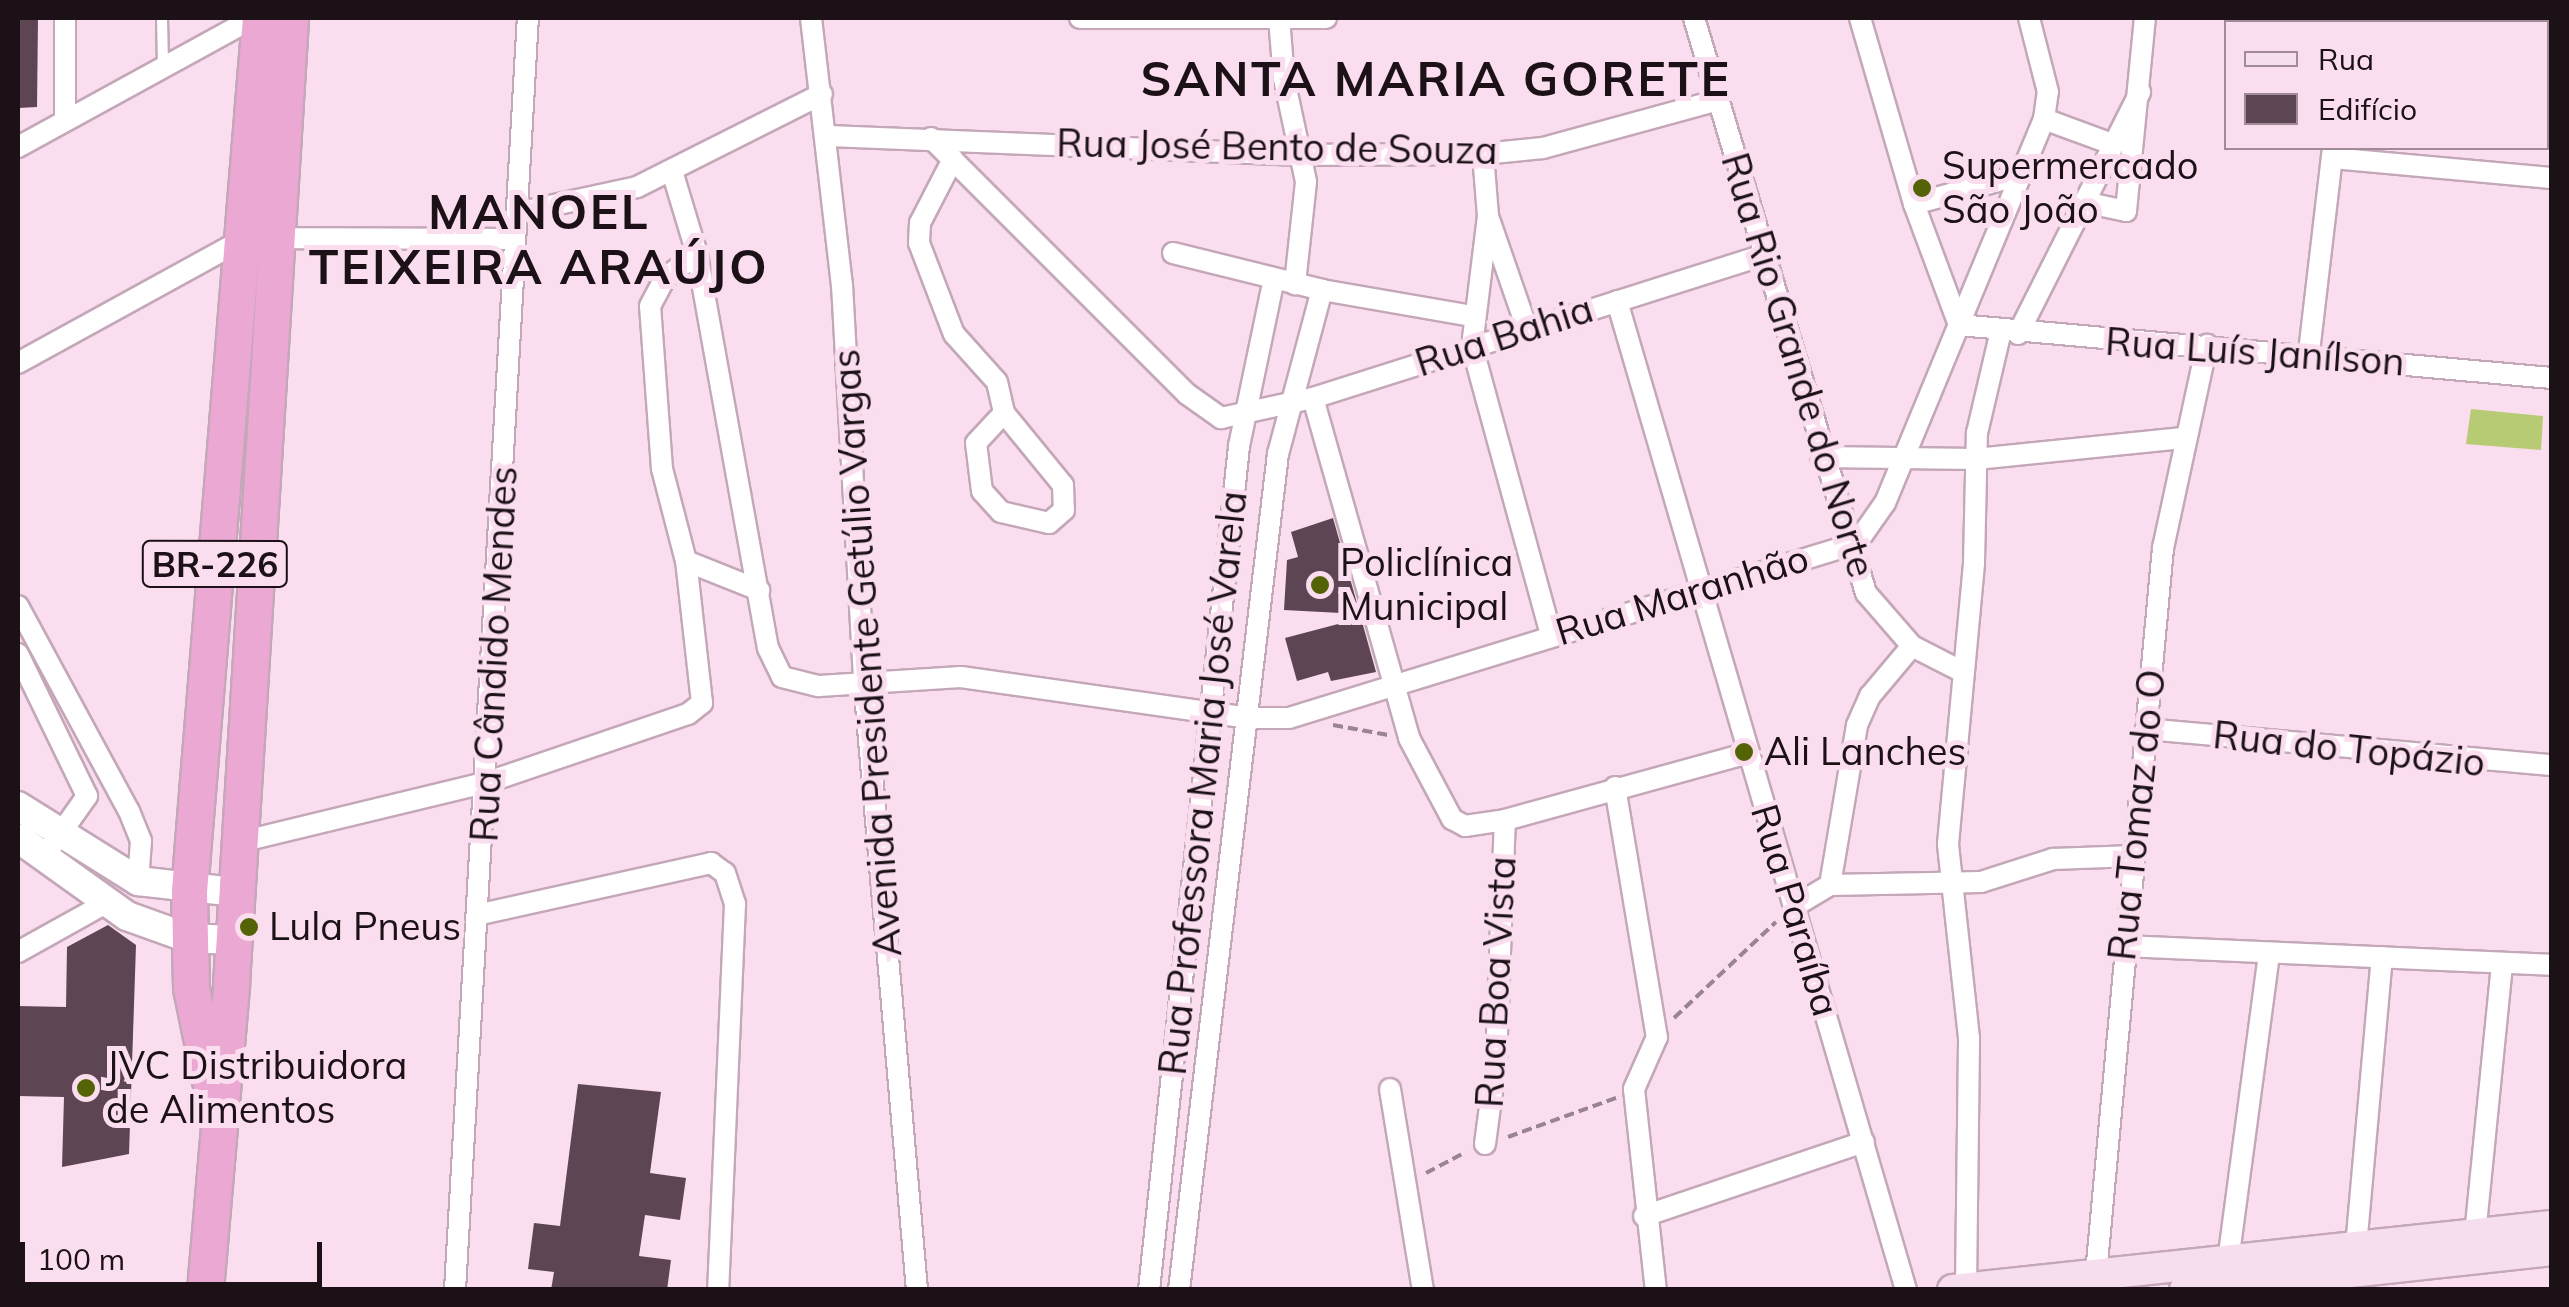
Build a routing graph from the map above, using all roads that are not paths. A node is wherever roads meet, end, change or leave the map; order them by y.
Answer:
1 (65, 18) edge
2 (162, 18) edge
3 (257, 18) edge
4 (290, 18) edge
5 (528, 18) edge
6 (811, 18) edge
7 (1080, 18) edge
8 (1279, 18) edge
9 (1326, 18) edge
10 (1694, 18) edge
11 (1860, 18) edge
12 (2028, 18) edge
13 (2145, 18) edge
14 (162, 64) junction
15 (271, 76) junction
16 (2140, 92) junction
17 (822, 94) junction
18 (1719, 100) junction
19 (65, 118) junction
20 (2044, 119) junction
21 (829, 136) junction
22 (931, 138) junction
23 (2112, 144) junction
24 (18, 147) edge
25 (2333, 153) edge
26 (1301, 154) junction
27 (1483, 154) junction
28 (953, 159) junction
29 (672, 170) junction
30 (2020, 176) junction
31 (2552, 178) edge
32 (2084, 202) junction
33 (1914, 204) junction
34 (516, 213) junction
35 (1488, 216) junction
36 (260, 238) junction
37 (515, 239) junction
38 (1173, 253) dead end
39 (697, 254) junction
40 (1763, 254) junction
41 (1285, 281) junction
42 (1322, 290) junction
43 (1617, 301) junction
44 (1473, 316) junction
45 (1959, 324) junction
46 (1526, 326) junction
47 (2010, 332) junction
48 (2207, 345) junction
49 (1472, 346) junction
50 (2309, 352) junction
51 (18, 364) edge
52 (2552, 378) edge
53 (1313, 398) junction
54 (1288, 404) junction
55 (1004, 413) junction
56 (1244, 416) junction
57 (2184, 438) junction
58 (1821, 457) junction
59 (223, 459) junction
60 (1976, 459) junction
61 (262, 462) junction
62 (1902, 462) junction
63 (1847, 546) junction
64 (215, 561) junction
65 (686, 561) junction
66 (256, 564) junction
67 (759, 590) junction
68 (1702, 590) junction
69 (18, 606) edge
70 (1551, 634) junction
71 (1912, 646) junction
72 (18, 654) edge
73 (1959, 670) junction
74 (864, 682) junction
75 (1397, 682) junction
76 (249, 687) junction
77 (205, 688) junction
78 (1209, 712) junction
79 (1249, 718) junction
80 (2146, 729) junction
81 (1748, 753) junction
82 (2552, 765) edge
83 (104, 772) junction
84 (488, 782) junction
85 (84, 783) junction
86 (1615, 787) junction
87 (18, 806) edge
88 (1505, 820) junction
89 (18, 838) edge
90 (240, 842) junction
91 (53, 847) junction
92 (2134, 856) junction
93 (138, 881) junction
94 (1950, 883) junction
95 (1830, 884) junction
96 (190, 891) junction
97 (234, 892) junction
98 (106, 904) junction
99 (1795, 906) junction
100 (482, 914) junction
101 (188, 938) junction
102 (232, 940) junction
103 (2124, 946) junction
104 (18, 952) edge
105 (2269, 953) junction
106 (2382, 956) junction
107 (2502, 963) junction
108 (2552, 965) edge
109 (1390, 1089) dead end
110 (215, 1109) junction
111 (1864, 1142) junction
112 (1485, 1144) road end
113 (1644, 1216) junction
114 (2552, 1226) edge
115 (2475, 1235) junction
116 (2356, 1247) junction
117 (2552, 1250) edge
118 (2226, 1273) junction
119 (2306, 1274) edge
120 (207, 1280) edge
121 (2095, 1280) edge
122 (1960, 1288) edge
123 (456, 1290) edge
124 (718, 1290) edge
125 (917, 1290) edge
126 (1148, 1290) edge
127 (1179, 1290) edge
128 (1422, 1290) edge
129 (1656, 1290) edge
130 (1906, 1290) edge
131 (2185, 1290) edge

1 - 19 street
2 - 14 lane
3 - 14 street
3 - 15 highway, BR-226
4 - 15 highway, BR-226
5 - 34 street, Rua Cândido Mendes
6 - 17 street, Avenida Presidente Getúlio Vargas
7 - 8 street
8 - 9 street
8 - 26 street, Rua Professora Maria José Varela
10 - 18 street, Rua Rio Grande do Norte
11 - 33 street
12 - 20 street
13 - 16 street
14 - 19 street
15 - 36 highway, BR-226
16 - 23 street
16 - 32 street
17 - 21 street, Avenida Presidente Getúlio Vargas
17 - 29 street
18 - 27 street, Rua José Bento de Souza
18 - 40 street, Rua Rio Grande do Norte
19 - 24 street
20 - 23 street
20 - 30 street
21 - 22 street, Rua José Bento de Souza
21 - 74 street, Avenida Presidente Getúlio Vargas
22 - 26 street, Rua José Bento de Souza
22 - 28 street
23 - 32 street
25 - 31 street
25 - 50 street
26 - 27 street, Rua José Bento de Souza
26 - 41 street, Rua Professora Maria José Varela
27 - 35 street
28 - 55 street
28 - 56 street
29 - 34 street
29 - 39 street
30 - 33 street
30 - 45 street
32 - 47 street
33 - 45 street
34 - 37 street, Rua Cândido Mendes
35 - 44 street
35 - 46 street
36 - 37 street
36 - 51 street
36 - 59 highway, BR-226
36 - 61 highway, BR-226
37 - 84 street, Rua Cândido Mendes
38 - 41 street
39 - 65 street
39 - 67 street
40 - 43 street, Rua Bahia
40 - 58 street, Rua Rio Grande do Norte
41 - 42 street
41 - 56 street, Rua Professora Maria José Varela
42 - 44 street
42 - 54 street, Rua Professora Maria José Varela
43 - 46 street, Rua Bahia
43 - 68 street, Rua Paraíba
44 - 49 street
45 - 47 street, Rua Luís Janílson
45 - 62 street
46 - 49 street, Rua Bahia
47 - 48 street, Rua Luís Janílson
47 - 60 street
48 - 50 street, Rua Luís Janílson
48 - 57 street, Rua Tomaz do O
49 - 53 street, Rua Bahia
49 - 70 street
50 - 52 street, Rua Luís Janílson
53 - 54 street, Rua Bahia
53 - 75 street
54 - 56 street, Rua Bahia
54 - 79 street, Rua Professora Maria José Varela
55 - 55 street
56 - 78 street, Rua Professora Maria José Varela
57 - 60 street
57 - 80 street, Rua Tomaz do O
58 - 62 street
58 - 63 street, Rua Rio Grande do Norte
59 - 61 highway
59 - 64 highway, BR-226
60 - 62 street
60 - 73 street
61 - 66 highway, BR-226
62 - 63 street
63 - 68 street, Rua Maranhão
63 - 71 street, Rua Rio Grande do Norte
64 - 66 highway
64 - 77 highway, BR-226
65 - 67 street
65 - 84 street
66 - 76 highway, BR-226
67 - 74 street, Rua Maranhão
68 - 70 street, Rua Maranhão
68 - 81 street, Rua Paraíba
69 - 83 street
70 - 75 street, Rua Maranhão
71 - 73 street, Rua Rio Grande do Norte
71 - 95 street
72 - 85 street
73 - 94 street
74 - 78 street, Rua Maranhão
74 - 125 street, Avenida Presidente Getúlio Vargas
75 - 79 street, Rua Maranhão
75 - 88 street
76 - 77 highway
76 - 90 highway, BR-226
77 - 96 highway, BR-226
78 - 79 street, Rua Maranhão
78 - 126 street, Rua Professora Maria José Varela
79 - 127 street, Rua Professora Maria José Varela
80 - 82 street, Rua do Topázio
80 - 92 street, Rua Tomaz do O
81 - 86 street
81 - 99 street, Rua Paraíba
83 - 85 street
83 - 93 street
84 - 90 street
84 - 100 street, Rua Cândido Mendes
85 - 91 street
86 - 88 street
86 - 113 street
87 - 91 street
88 - 112 street, Rua Boa Vista
89 - 91 street
90 - 97 highway, BR-226
91 - 93 street
91 - 98 street
92 - 94 street
92 - 103 street, Rua Tomaz do O
93 - 96 street
94 - 95 street
94 - 122 street
95 - 99 street
96 - 97 street
96 - 101 highway, BR-226
97 - 102 highway, BR-226
98 - 101 street
98 - 104 street
99 - 111 street, Rua Paraíba
100 - 123 street, Rua Cândido Mendes
100 - 124 street
101 - 102 street
101 - 110 highway, BR-226
102 - 110 highway, BR-226
103 - 105 street
103 - 121 street, Rua Tomaz do O
105 - 106 street
105 - 118 street
106 - 107 street
106 - 116 street
107 - 108 street
107 - 115 street
109 - 128 street
110 - 120 highway, BR-226
111 - 113 street
111 - 130 street, Rua Paraíba
113 - 129 street
114 - 115 main road
115 - 116 main road
116 - 119 main road
117 - 119 main road
118 - 119 main road
118 - 121 main road
118 - 131 main road
121 - 122 main road

